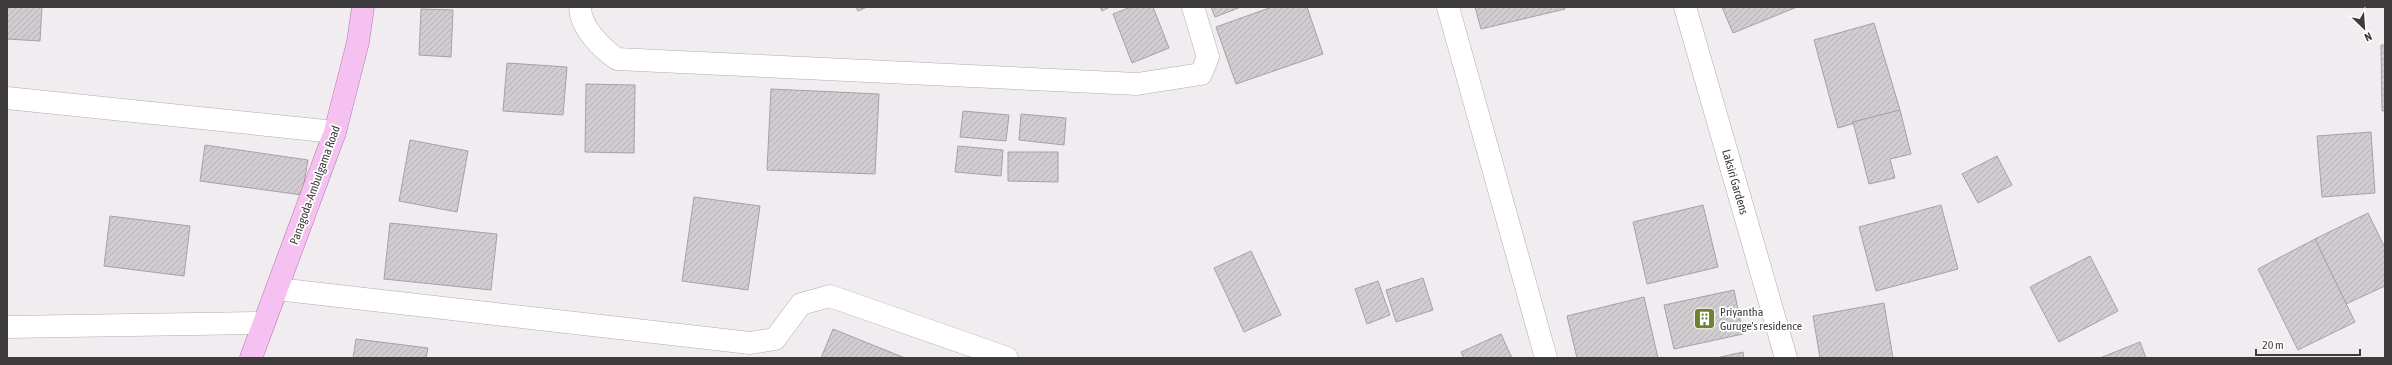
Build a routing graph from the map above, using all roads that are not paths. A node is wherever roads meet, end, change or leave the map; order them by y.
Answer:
1 (363, 7) edge
2 (580, 7) edge
3 (1193, 7) edge
4 (1448, 7) edge
5 (1685, 7) edge
6 (7, 98) edge
7 (335, 132) junction
8 (277, 289) junction
9 (263, 323) junction
10 (7, 327) edge
11 (251, 358) edge
12 (1007, 358) edge
13 (1546, 358) edge
14 (1786, 358) edge

1 - 7 main road, Panagoda-Ambulgama Road
2 - 3 street
4 - 13 street
5 - 14 street, Laksiri Gardens
6 - 7 street
7 - 8 main road, Panagoda-Ambulgama Road
8 - 9 main road, Panagoda-Ambulgama Road
8 - 12 street
9 - 10 street
9 - 11 main road, Panagoda-Ambulgama Road

